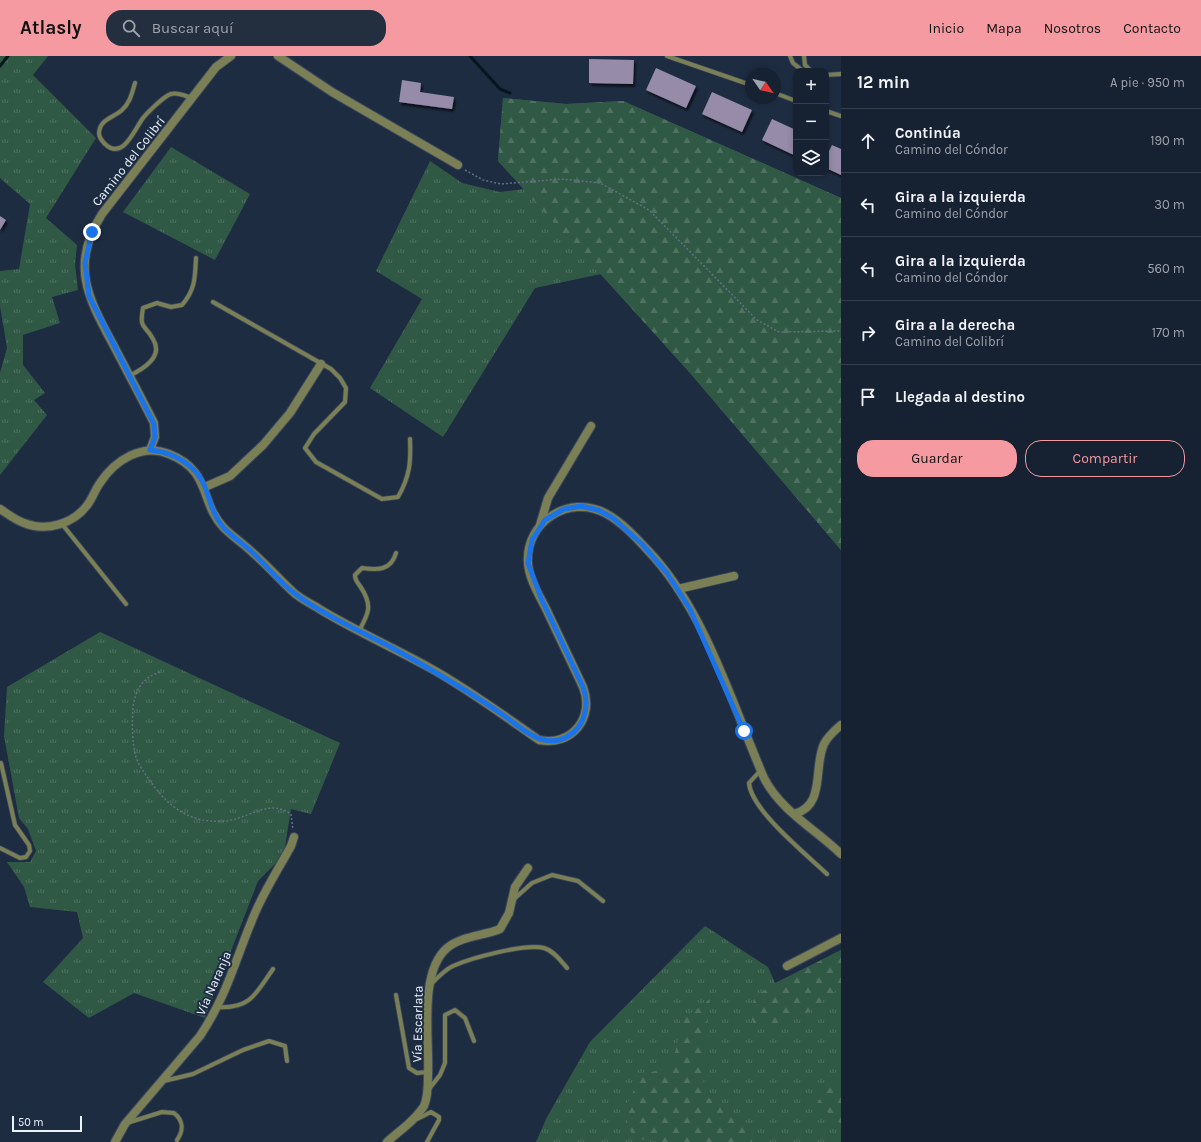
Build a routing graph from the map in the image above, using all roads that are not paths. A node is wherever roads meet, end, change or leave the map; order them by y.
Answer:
1 (231, 56) edge
2 (278, 56) edge
3 (667, 56) edge
4 (790, 56) edge
5 (804, 56) edge
6 (799, 68) edge
7 (808, 68) edge
8 (841, 74) edge
9 (829, 75) edge
10 (135, 83) dead end
11 (745, 83) edge
12 (781, 95) edge
13 (192, 98) junction
14 (793, 100) edge
15 (829, 112) edge
16 (841, 116) edge
17 (458, 165) road end
18 (196, 258) dead end
19 (213, 302) dead end
20 (321, 364) junction
21 (130, 376) junction
22 (591, 426) dead end
23 (410, 439) dead end
24 (150, 450) junction
25 (205, 487) junction
26 (0, 509) edge
27 (62, 523) junction
28 (540, 526) junction
29 (396, 553) dead end
30 (734, 576) dead end
31 (678, 589) junction
32 (126, 604) dead end
33 (359, 631) junction
34 (841, 725) edge
35 (1, 763) edge
36 (760, 770) junction
37 (794, 814) junction
38 (294, 837) road end
39 (0, 848) edge
40 (841, 854) edge
41 (528, 868) dead end
42 (827, 874) dead end
43 (511, 902) junction
44 (603, 902) dead end
45 (841, 938) edge
46 (787, 966) dead end
47 (567, 968) dead end
48 (273, 969) dead end
49 (428, 985) junction
50 (396, 995) dead end
51 (218, 1007) junction
52 (474, 1041) dead end
53 (287, 1062) dead end
54 (428, 1072) junction
55 (162, 1081) junction
56 (427, 1090) junction
57 (125, 1124) junction
58 (408, 1124) junction
59 (177, 1140) dead end
60 (115, 1142) edge
61 (387, 1142) edge
62 (427, 1142) edge

1 - 13 street, Camino del Colibrí
2 - 17 street
3 - 11 lane
4 - 6 lane
5 - 7 lane
8 - 9 lane
10 - 13 lane
12 - 14 lane
13 - 21 street, Camino del Colibrí
15 - 16 lane
18 - 21 lane
19 - 20 lane
20 - 23 lane
20 - 25 street
21 - 24 street, Camino del Colibrí
22 - 28 street
24 - 25 street
24 - 27 street
25 - 33 street
26 - 27 street
27 - 32 lane
28 - 31 street
28 - 33 street
29 - 33 lane
30 - 31 street
31 - 36 street
34 - 37 street
35 - 39 lane
36 - 37 street
36 - 42 lane
37 - 40 street
38 - 51 street, Vía Naranja
41 - 43 street, Vía Escarlata
43 - 44 lane
43 - 49 street, Vía Escarlata
45 - 46 street
47 - 49 lane
48 - 51 lane
49 - 54 street, Vía Escarlata
50 - 54 lane
51 - 55 street, Vía Naranja
52 - 56 lane
53 - 55 lane
54 - 56 street, Vía Escarlata
55 - 57 street, Vía Naranja
56 - 58 street, Vía Escarlata
57 - 59 lane
57 - 60 street, Vía Naranja
58 - 61 street, Vía Escarlata
58 - 62 lane

